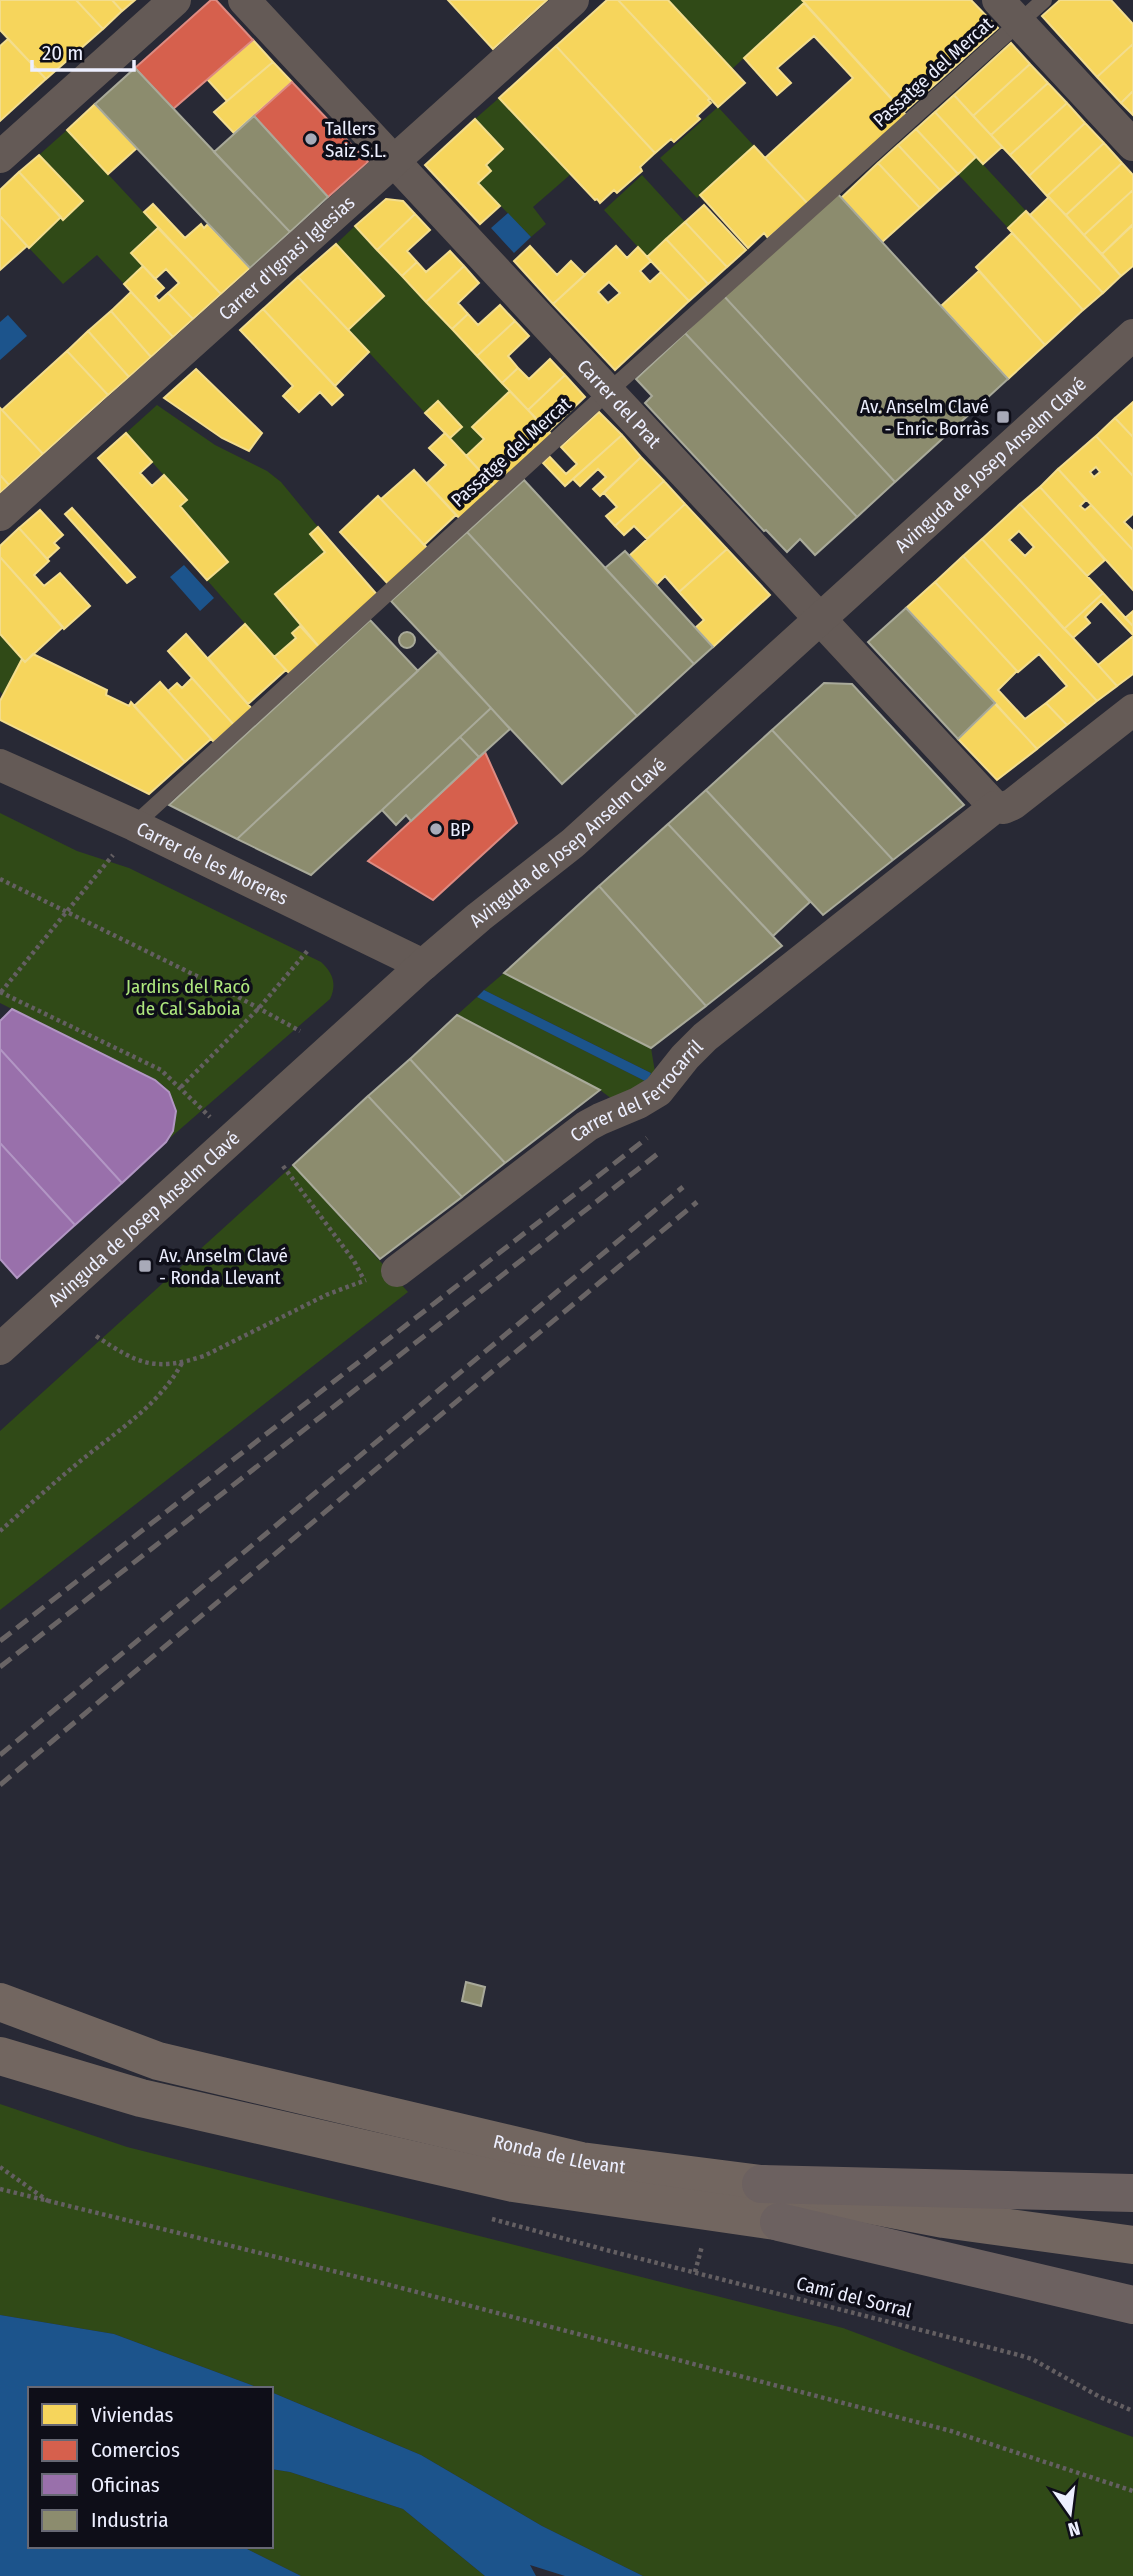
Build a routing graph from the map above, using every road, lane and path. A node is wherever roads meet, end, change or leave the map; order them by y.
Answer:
1 (175, 0) edge
2 (244, 0) edge
3 (573, 0) edge
4 (1044, 0) edge
5 (1008, 11) edge
6 (1133, 145) edge
7 (0, 157) edge
8 (394, 162) junction
9 (1133, 335) edge
10 (607, 393) junction
11 (0, 515) edge
12 (820, 619) junction
13 (1133, 710) edge
14 (0, 765) edge
15 (995, 807) junction
16 (134, 825) junction
17 (113, 855) dead end
18 (0, 879) edge
19 (66, 912) junction
20 (309, 949) dead end
21 (423, 965) junction
22 (0, 992) edge
23 (259, 1008) junction
24 (304, 1034) dead end
25 (181, 1087) junction
26 (211, 1118) dead end
27 (283, 1166) dead end
28 (397, 1271) joint
29 (364, 1281) junction
30 (96, 1336) dead end
31 (0, 1349) edge
32 (182, 1363) junction
33 (0, 1531) edge
34 (0, 2002) edge
35 (0, 2056) edge
36 (0, 2167) edge
37 (761, 2184) junction
38 (0, 2189) edge
39 (1133, 2193) edge
40 (51, 2203) junction
41 (779, 2222) junction
42 (559, 2237) dead end
43 (1133, 2245) edge
44 (1133, 2264) edge
45 (1133, 2305) edge
46 (1133, 2411) edge
47 (1133, 2491) edge

1 - 7 street
2 - 8 street, Carrer del Prat
3 - 8 street, Carrer d'Ignasi Iglesias
4 - 5 lane, Passatge del Mercat
5 - 6 street
5 - 10 lane, Passatge del Mercat
8 - 10 street, Carrer del Prat
8 - 11 street, Carrer d'Ignasi Iglesias
9 - 12 street, Avinguda de Josep Anselm Clavé
10 - 12 street, Carrer del Prat
10 - 16 lane, Passatge del Mercat
12 - 15 street, Carrer del Prat
12 - 21 street, Avinguda de Josep Anselm Clavé
13 - 15 street, Carrer del Ferrocarril
14 - 16 street, Carrer de les Moreres
15 - 28 street, Carrer del Ferrocarril
16 - 21 street, Carrer de les Moreres
17 - 19 path
18 - 19 path
19 - 22 path
19 - 23 path
20 - 23 path
21 - 31 street, Avinguda de Josep Anselm Clavé
22 - 25 path
23 - 24 path
23 - 25 path
25 - 26 path
27 - 29 path
28 - 29 path
29 - 32 path
30 - 32 path
32 - 33 path
34 - 37 main road, Ronda de Llevant
35 - 41 main road, Ronda de Llevant
36 - 40 path
37 - 39 highway
37 - 43 main road, Ronda de Llevant
38 - 40 path
40 - 47 path
41 - 44 main road, Ronda de Llevant
41 - 45 highway
42 - 46 path, Camí del Sorral

